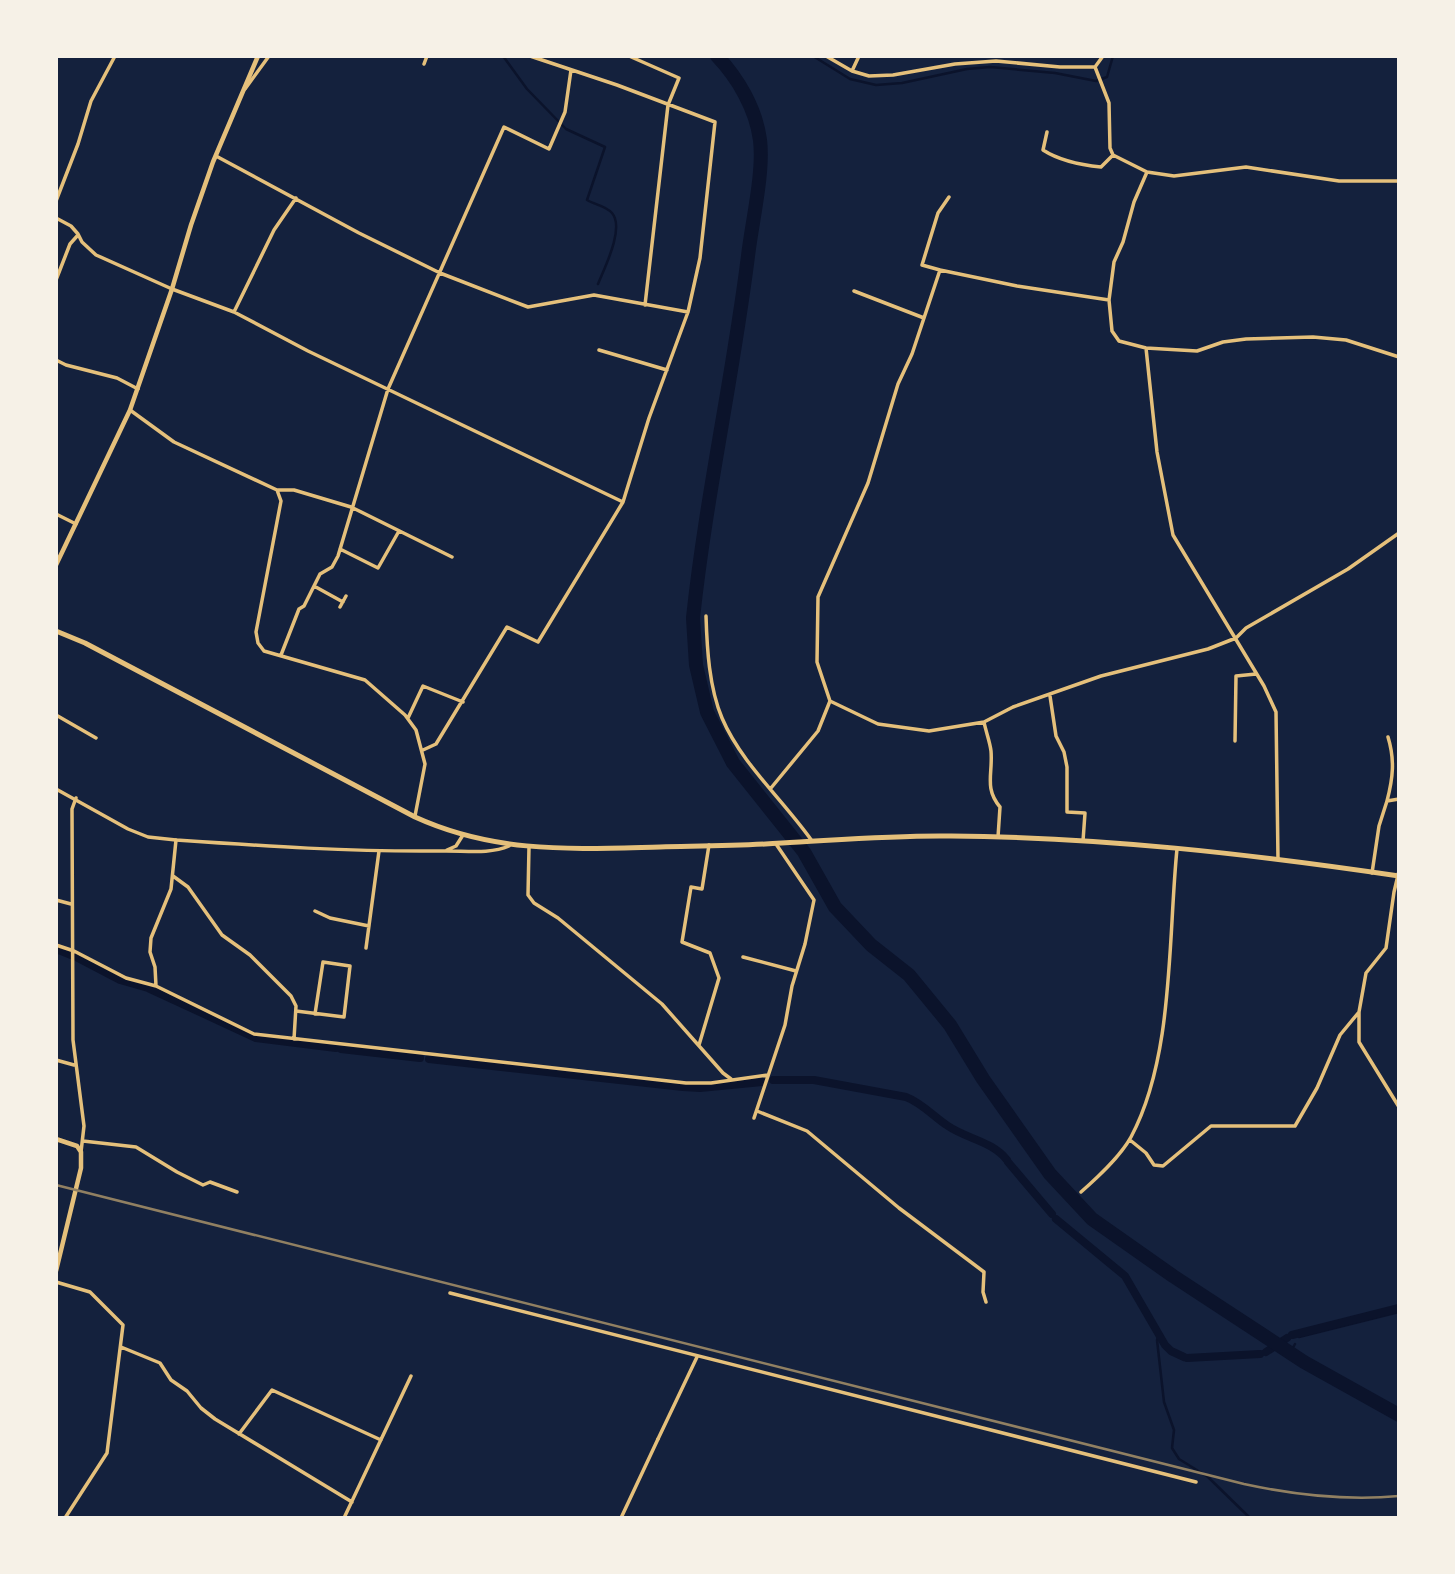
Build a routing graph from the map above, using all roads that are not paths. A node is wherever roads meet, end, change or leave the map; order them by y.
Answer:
1 (115, 56) edge
2 (258, 56) edge
3 (268, 56) edge
4 (427, 56) edge
5 (530, 56) edge
6 (629, 56) edge
7 (826, 56) edge
8 (859, 56) edge
9 (1103, 56) edge
10 (424, 64) dead end
11 (1095, 67) junction
12 (571, 69) junction
13 (852, 71) junction
14 (242, 94) junction
15 (668, 105) junction
16 (1047, 132) dead end
17 (1112, 155) junction
18 (216, 156) junction
19 (1147, 172) junction
20 (1399, 181) edge
21 (949, 197) dead end
22 (296, 198) junction
23 (56, 201) edge
24 (56, 218) edge
25 (78, 234) junction
26 (940, 270) junction
27 (440, 273) junction
28 (56, 280) edge
29 (172, 289) junction
30 (854, 291) dead end
31 (1109, 300) junction
32 (645, 305) junction
33 (234, 312) junction
34 (688, 312) junction
35 (924, 318) junction
36 (1146, 348) junction
37 (598, 350) dead end
38 (1399, 357) edge
39 (56, 360) edge
40 (667, 370) junction
41 (138, 389) junction
42 (388, 389) junction
43 (130, 410) junction
44 (277, 489) junction
45 (623, 502) junction
46 (351, 507) junction
47 (56, 514) edge
48 (76, 524) junction
49 (399, 530) junction
50 (1399, 533) edge
51 (340, 549) junction
52 (452, 556) dead end
53 (56, 565) edge
54 (314, 586) junction
55 (346, 596) dead end
56 (343, 602) junction
57 (340, 607) dead end
58 (706, 616) dead end
59 (56, 631) edge
60 (1236, 638) junction
61 (281, 655) junction
62 (1257, 674) junction
63 (1050, 695) junction
64 (830, 701) junction
65 (463, 702) junction
66 (56, 715) edge
67 (408, 719) junction
68 (984, 722) junction
69 (1388, 737) dead end
70 (96, 738) dead end
71 (1235, 741) dead end
72 (424, 750) junction
73 (771, 788) junction
74 (56, 789) edge
75 (76, 798) junction
76 (1399, 799) edge
77 (1387, 801) junction
78 (415, 817) junction
79 (463, 835) junction
80 (998, 837) junction
81 (176, 840) junction
82 (810, 841) junction
83 (1083, 841) junction
84 (778, 844) junction
85 (709, 845) junction
86 (509, 846) junction
87 (529, 847) junction
88 (1177, 847) junction
89 (446, 850) junction
90 (379, 851) junction
91 (1278, 859) junction
92 (1372, 873) junction
93 (1398, 875) edge
94 (173, 876) junction
95 (56, 900) edge
96 (72, 904) junction
97 (315, 911) dead end
98 (369, 926) junction
99 (56, 945) edge
100 (366, 948) dead end
101 (74, 951) junction
102 (743, 957) dead end
103 (796, 971) junction
104 (156, 986) junction
105 (296, 1011) junction
106 (1359, 1012) junction
107 (315, 1014) junction
108 (294, 1039) junction
109 (699, 1045) junction
110 (56, 1060) edge
111 (75, 1065) junction
112 (768, 1075) junction
113 (733, 1080) junction
114 (1399, 1107) edge
115 (757, 1111) junction
116 (754, 1118) dead end
117 (56, 1139) edge
118 (83, 1140) junction
119 (1130, 1140) junction
120 (81, 1152) junction
121 (237, 1192) dead end
122 (1081, 1192) dead end
123 (56, 1271) edge
124 (56, 1282) edge
125 (450, 1293) dead end
126 (986, 1302) dead end
127 (121, 1346) junction
128 (697, 1357) junction
129 (411, 1376) dead end
130 (239, 1434) junction
131 (381, 1440) junction
132 (1196, 1482) dead end
133 (352, 1502) junction
134 (65, 1518) edge
135 (344, 1518) edge
136 (621, 1518) edge

1 - 23 street
2 - 14 main road
3 - 14 street
4 - 10 street
5 - 12 street
6 - 15 street
7 - 13 street
8 - 13 street
9 - 11 street
11 - 13 street
11 - 17 street
12 - 15 street
12 - 27 street
14 - 18 main road
15 - 32 street
15 - 34 street
16 - 17 street
17 - 19 street
18 - 22 street
18 - 29 main road
19 - 20 street
19 - 31 street
21 - 26 street
22 - 27 street
22 - 33 street
24 - 25 street
25 - 28 street
25 - 29 street
26 - 31 street
26 - 35 street
27 - 32 street
27 - 42 street
29 - 33 street
29 - 41 main road
30 - 35 street
31 - 36 street
32 - 34 street
33 - 42 street
34 - 40 street
35 - 64 street
36 - 38 street
36 - 60 street
37 - 40 street
39 - 41 street
40 - 45 street
41 - 43 main road
42 - 45 street
42 - 46 street
43 - 44 street
43 - 48 main road
44 - 46 street
44 - 61 street
45 - 65 street
46 - 49 street
46 - 51 street
47 - 48 street
48 - 53 main road
49 - 51 street
49 - 52 street
50 - 60 street
51 - 54 street
54 - 56 street
54 - 61 street
55 - 56 street
56 - 57 street
58 - 73 street
59 - 78 highway
60 - 62 street
60 - 63 street
61 - 67 street
62 - 71 street
62 - 91 street
63 - 68 street
63 - 83 street
64 - 68 street
64 - 73 street
65 - 67 street
65 - 72 street
66 - 70 street
67 - 72 street
68 - 80 street
69 - 77 street
72 - 78 street
73 - 82 street
74 - 75 street
75 - 81 street
75 - 96 street
76 - 77 street
77 - 92 street
78 - 79 highway
79 - 86 highway
79 - 89 street
80 - 82 highway
80 - 83 highway
81 - 90 street
81 - 94 street
82 - 84 highway
83 - 88 highway
84 - 85 highway
84 - 103 street
85 - 87 highway
85 - 109 street
86 - 87 highway
86 - 89 street
87 - 109 street
88 - 91 highway
88 - 119 street
89 - 90 street
90 - 98 street
91 - 92 highway
92 - 93 highway
93 - 106 street
94 - 104 street
94 - 105 street
95 - 96 street
96 - 101 street
97 - 98 street
98 - 100 street
99 - 101 street
101 - 104 street
101 - 111 street
102 - 103 street
103 - 112 street
104 - 108 street
105 - 107 street
105 - 108 street
106 - 114 street
106 - 119 street
107 - 107 street
108 - 113 street
109 - 113 street
110 - 111 street
111 - 118 street
112 - 113 street
112 - 115 street
115 - 116 street
115 - 126 street
117 - 120 main road
118 - 120 street
118 - 121 street
119 - 122 street
120 - 123 main road
124 - 127 street
125 - 128 street
127 - 130 street
127 - 134 street
128 - 132 street
128 - 136 street
129 - 131 street
130 - 131 street
130 - 133 street
131 - 133 street
133 - 135 street

